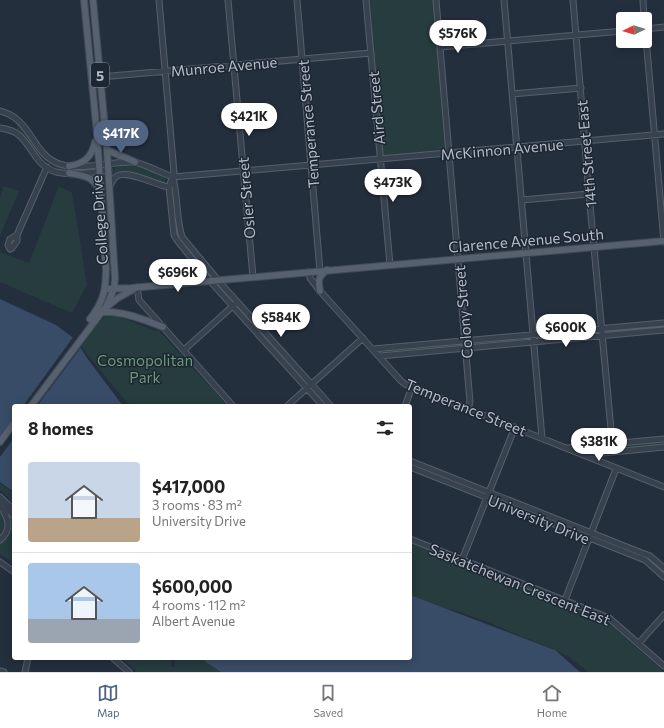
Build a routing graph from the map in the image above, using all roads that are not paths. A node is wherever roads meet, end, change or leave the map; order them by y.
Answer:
1 (80, 0) edge
2 (84, 0) edge
3 (93, 0) edge
4 (159, 0) edge
5 (228, 0) edge
6 (297, 0) edge
7 (366, 0) edge
8 (436, 0) edge
9 (504, 0) edge
10 (573, 0) edge
11 (643, 0) edge
12 (644, 12) edge
13 (85, 16) junction
14 (664, 27) edge
15 (652, 28) edge
16 (616, 32) edge
17 (576, 35) junction
18 (508, 41) junction
19 (440, 47) junction
20 (647, 48) edge
21 (371, 53) junction
22 (302, 59) junction
23 (234, 65) junction
24 (165, 71) junction
25 (100, 77) junction
26 (581, 88) junction
27 (512, 94) junction
28 (0, 111) edge
29 (0, 128) edge
30 (97, 134) junction
31 (664, 134) edge
32 (655, 135) junction
33 (585, 142) junction
34 (517, 147) junction
35 (107, 150) junction
36 (449, 153) junction
37 (380, 159) junction
38 (135, 162) junction
39 (312, 165) junction
40 (69, 166) junction
41 (47, 167) junction
42 (108, 167) junction
43 (99, 168) junction
44 (244, 171) junction
45 (69, 173) junction
46 (173, 177) junction
47 (110, 186) junction
48 (169, 187) junction
49 (589, 194) junction
50 (102, 200) junction
51 (522, 200) junction
52 (17, 235) dead end
53 (664, 242) edge
54 (595, 247) junction
55 (527, 253) junction
56 (458, 259) junction
57 (390, 265) junction
58 (323, 271) junction
59 (309, 272) junction
60 (253, 277) junction
61 (218, 280) junction
62 (210, 281) junction
63 (137, 287) junction
64 (105, 288) junction
65 (114, 289) junction
66 (320, 291) junction
67 (236, 304) junction
68 (100, 312) junction
69 (664, 323) edge
70 (163, 327) junction
71 (602, 329) junction
72 (664, 330) edge
73 (533, 334) junction
74 (603, 336) junction
75 (363, 338) junction
76 (465, 340) junction
77 (534, 342) junction
78 (466, 348) junction
79 (373, 349) junction
80 (184, 350) junction
81 (380, 356) junction
82 (309, 386) junction
83 (412, 387) junction
84 (29, 404) edge
85 (33, 404) edge
86 (231, 404) edge
87 (289, 404) edge
88 (322, 404) edge
89 (329, 404) edge
90 (406, 404) edge
91 (468, 409) junction
92 (12, 426) edge
93 (515, 427) junction
94 (12, 433) edge
95 (542, 438) junction
96 (664, 439) edge
97 (0, 442) edge
98 (612, 444) junction
99 (664, 447) edge
100 (567, 448) junction
101 (0, 449) edge
102 (614, 452) junction
103 (582, 455) junction
104 (412, 462) edge
105 (412, 468) edge
106 (616, 468) junction
107 (664, 487) edge
108 (488, 495) junction
109 (0, 497) edge
110 (0, 502) edge
111 (0, 506) edge
112 (12, 508) edge
113 (12, 514) edge
114 (592, 532) junction
115 (589, 538) junction
116 (0, 540) edge
117 (412, 540) edge
118 (462, 560) junction
119 (0, 562) edge
120 (664, 568) edge
121 (12, 571) edge
122 (664, 577) edge
123 (565, 600) junction
124 (664, 615) edge
125 (639, 643) junction
126 (28, 660) edge
127 (116, 660) edge
128 (664, 666) edge
129 (0, 671) edge
130 (4, 672) edge
131 (25, 672) edge
132 (128, 672) edge

1 - 13 main road
2 - 13 main road, College Drive / 5
3 - 25 main road, College Drive / 5
4 - 24 street
5 - 23 street, Osler Street
6 - 22 street, Temperance Street
7 - 21 street, Aird Street
8 - 19 street, Colony Street
9 - 18 street
10 - 17 street, 14th Street East
11 - 12 street
13 - 30 main road, College Drive / 5
14 - 15 street
16 - 17 street
17 - 18 street
17 - 26 street, 14th Street East
18 - 19 street
18 - 27 street
19 - 36 street, Colony Street
20 - 32 street
21 - 22 street, Munroe Avenue
21 - 37 street, Aird Street
22 - 23 street, Munroe Avenue
22 - 39 street, Temperance Street
23 - 24 street, Munroe Avenue
23 - 44 street, Osler Street
24 - 25 street, Munroe Avenue
24 - 46 street
25 - 35 main road, College Drive / 5
26 - 27 street
26 - 33 street, 14th Street East
27 - 34 street
28 - 40 street
29 - 41 street
30 - 40 main road
30 - 43 main road, College Drive / 5
31 - 32 street, McKinnon Avenue
32 - 33 street, McKinnon Avenue
32 - 53 street
33 - 34 street, McKinnon Avenue
33 - 49 street, 14th Street East
34 - 36 street, McKinnon Avenue
34 - 51 street
35 - 38 main road
35 - 42 main road, College Drive / 5
36 - 37 street, McKinnon Avenue
36 - 56 street, Colony Street
37 - 39 street, McKinnon Avenue
37 - 57 street, Aird Street
38 - 42 street
38 - 46 street
39 - 44 street, McKinnon Avenue
39 - 58 street, Temperance Street
40 - 43 street
41 - 45 street
41 - 52 street
42 - 43 street
42 - 47 main road, College Drive / 5
43 - 45 street
43 - 50 main road, College Drive / 5
44 - 46 street, McKinnon Avenue
44 - 60 street, Osler Street
45 - 50 main road
46 - 48 street
46 - 61 street
47 - 48 street
47 - 65 main road, College Drive / 5
48 - 62 street
49 - 51 street
49 - 54 street, 14th Street East
50 - 64 main road, College Drive / 5
51 - 55 street
53 - 54 main road, Clarence Avenue South
54 - 55 main road, Clarence Avenue South
54 - 71 street, 14th Street East
55 - 56 main road, Clarence Avenue South
55 - 73 street
56 - 57 main road, Clarence Avenue South
56 - 76 street, Colony Street
57 - 58 main road, Clarence Avenue South
58 - 59 main road, Clarence Avenue South
58 - 66 main road
59 - 60 main road, Clarence Avenue South
59 - 66 street, Temperance Street
60 - 61 main road, Clarence Avenue South
61 - 62 main road, Clarence Avenue South
61 - 67 street
62 - 63 main road, Clarence Avenue South
62 - 67 street
63 - 65 main road, Clarence Avenue South
63 - 68 main road
63 - 70 street
64 - 65 main road, Clarence Avenue South
64 - 68 main road, College Drive / 5
65 - 68 main road, College Drive / 5
66 - 75 street, Temperance Street
67 - 80 street
67 - 82 street
68 - 70 main road
68 - 84 main road, 5
68 - 85 main road, 5
69 - 71 street
70 - 80 street
71 - 73 street
71 - 74 street, 14th Street East
72 - 74 street
73 - 76 street
73 - 77 street
74 - 77 street
74 - 98 street, 14th Street East
75 - 79 street, Temperance Street
75 - 82 street
76 - 78 street, Colony Street
76 - 79 street
77 - 78 street
77 - 95 street
78 - 81 street
78 - 91 street, Colony Street
79 - 81 street, Temperance Street
80 - 86 street
81 - 83 street, Temperance Street
82 - 87 street
82 - 88 street
82 - 89 street
83 - 90 street
83 - 91 street, Temperance Street
91 - 93 street, Temperance Street
92 - 97 main road
93 - 95 street, Temperance Street
93 - 108 street
94 - 101 main road
95 - 100 street, Temperance Street
96 - 98 street
98 - 100 street
98 - 102 street, 14th Street East
99 - 102 street
100 - 103 street, Temperance Street
102 - 103 street
103 - 106 street, Temperance Street
104 - 108 street, University Drive
105 - 108 street, University Drive
106 - 107 street, Temperance Street
106 - 114 street
108 - 114 street, University Drive
108 - 115 street, University Drive
108 - 118 street
109 - 112 street
110 - 113 street
111 - 116 street
114 - 115 street
114 - 120 street, University Drive
115 - 122 street, University Drive
115 - 123 street
117 - 118 street, Saskatchewan Crescent East
118 - 123 street, Saskatchewan Crescent East
119 - 121 street
123 - 125 street, Saskatchewan Crescent East
124 - 125 street
125 - 128 street, Saskatchewan Crescent East
126 - 131 street
127 - 132 street
129 - 130 street

